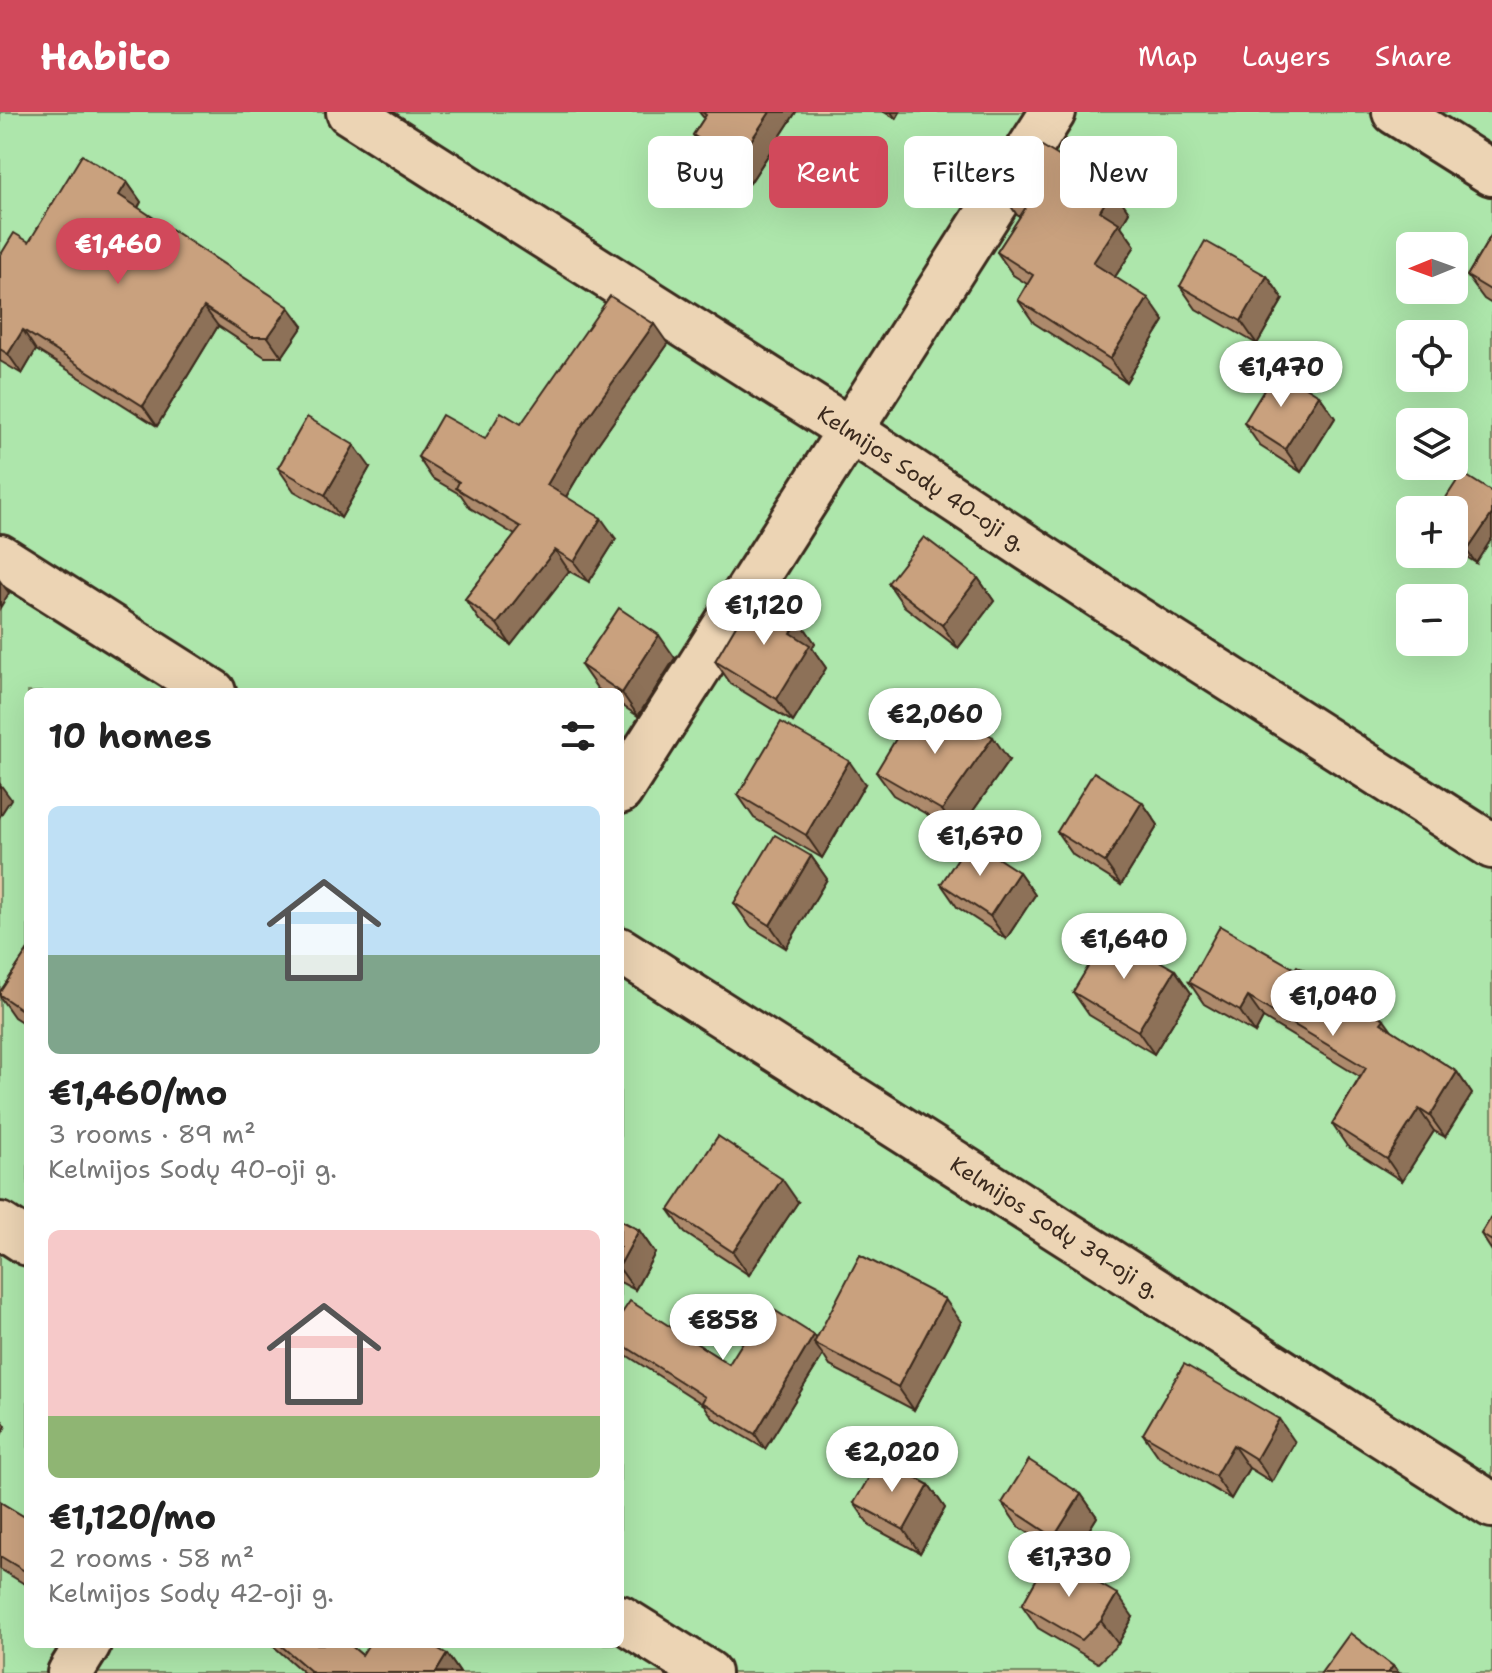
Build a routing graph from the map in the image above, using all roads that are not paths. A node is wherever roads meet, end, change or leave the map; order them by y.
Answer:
1 (349, 112) edge
2 (1053, 112) edge
3 (1395, 112) edge
4 (1492, 173) edge
5 (851, 431) junction
6 (0, 557) edge
7 (207, 688) edge
8 (624, 785) edge
9 (1492, 846) edge
10 (624, 953) edge
11 (0, 1225) edge
12 (24, 1240) edge
13 (1492, 1505) edge
14 (624, 1620) edge
15 (86, 1648) edge
16 (70, 1673) edge
17 (708, 1673) edge

1 - 5 street, Kelmijos Sodų 40-oji g.
2 - 5 street
3 - 4 street
5 - 8 street
5 - 9 street, Kelmijos Sodų 40-oji g.
6 - 7 street
10 - 13 street, Kelmijos Sodų 39-oji g.
11 - 12 street
14 - 17 street
15 - 16 street

